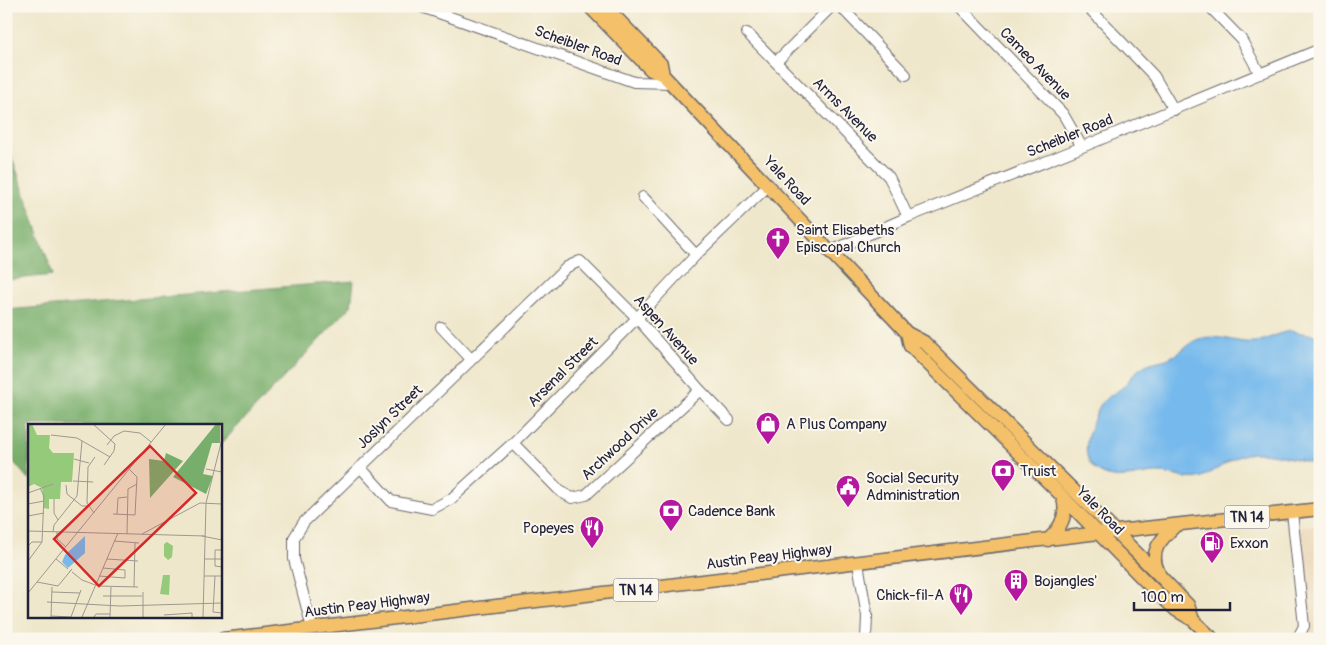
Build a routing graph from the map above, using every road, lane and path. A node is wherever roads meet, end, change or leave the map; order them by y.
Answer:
1 (419, 6) edge
2 (589, 6) edge
3 (604, 6) edge
4 (832, 6) edge
5 (840, 6) edge
6 (960, 6) edge
7 (1087, 6) edge
8 (1209, 6) edge
9 (747, 33) dead end
10 (1320, 49) edge
11 (776, 62) junction
12 (906, 74) dead end
13 (1260, 74) junction
14 (668, 79) junction
15 (1174, 110) junction
16 (1082, 148) junction
17 (769, 185) junction
18 (642, 197) dead end
19 (908, 217) junction
20 (831, 251) junction
21 (696, 255) junction
22 (580, 261) joint
23 (637, 318) junction
24 (441, 327) dead end
25 (907, 333) junction
26 (471, 359) junction
27 (700, 390) junction
28 (729, 420) dead end
29 (513, 443) junction
30 (360, 467) junction
31 (1061, 495) junction
32 (1320, 509) edge
33 (1292, 512) junction
34 (1175, 526) junction
35 (1115, 532) junction
36 (1099, 534) junction
37 (1048, 540) junction
38 (858, 563) junction
39 (1161, 577) junction
40 (1193, 620) junction
41 (312, 628) junction
42 (223, 639) edge
43 (866, 639) edge
44 (1213, 639) edge
45 (1297, 639) edge

1 - 14 street, Scheibler Road
2 - 14 main road, Yale Road
3 - 14 main road, Yale Road
4 - 11 street
5 - 12 street
6 - 16 street, Cameo Avenue
7 - 15 street
8 - 13 street
9 - 11 street, Arms Avenue
10 - 13 street, Scheibler Road
11 - 19 street, Arms Avenue
13 - 15 street, Scheibler Road
14 - 17 main road, Yale Road
15 - 16 street, Scheibler Road
16 - 19 street, Scheibler Road
17 - 20 main road, Yale Road
17 - 21 street, Arsenal Street
18 - 21 street
19 - 20 street, Scheibler Road
20 - 25 main road, Yale Road
21 - 23 street, Arsenal Street
22 - 23 street, Aspen Avenue
22 - 26 street, Joslyn Street
23 - 27 street, Aspen Avenue
23 - 29 street, Arsenal Street
24 - 26 street
25 - 31 main road, Yale Road
25 - 35 main road, Yale Road
26 - 30 street, Joslyn Street
27 - 28 street, Aspen Avenue
27 - 29 street, Archwood Drive
29 - 30 street, Arsenal Street
30 - 41 street, Joslyn Street
31 - 36 main road, Yale Road
31 - 37 main road
32 - 33 main road, Austin Peay Highway / TN 14
33 - 34 main road, Austin Peay Highway / TN 14
33 - 45 street
34 - 35 main road, Austin Peay Highway / TN 14
34 - 39 main road
35 - 36 main road, Austin Peay Highway / TN 14
35 - 39 main road, Yale Road
36 - 37 main road, Austin Peay Highway / TN 14
36 - 40 main road, Yale Road
37 - 38 main road, Austin Peay Highway / TN 14
38 - 41 main road, Austin Peay Highway / TN 14
38 - 43 street
39 - 40 main road, Yale Road
40 - 44 main road, Yale Road
41 - 42 main road, Austin Peay Highway / TN 14

